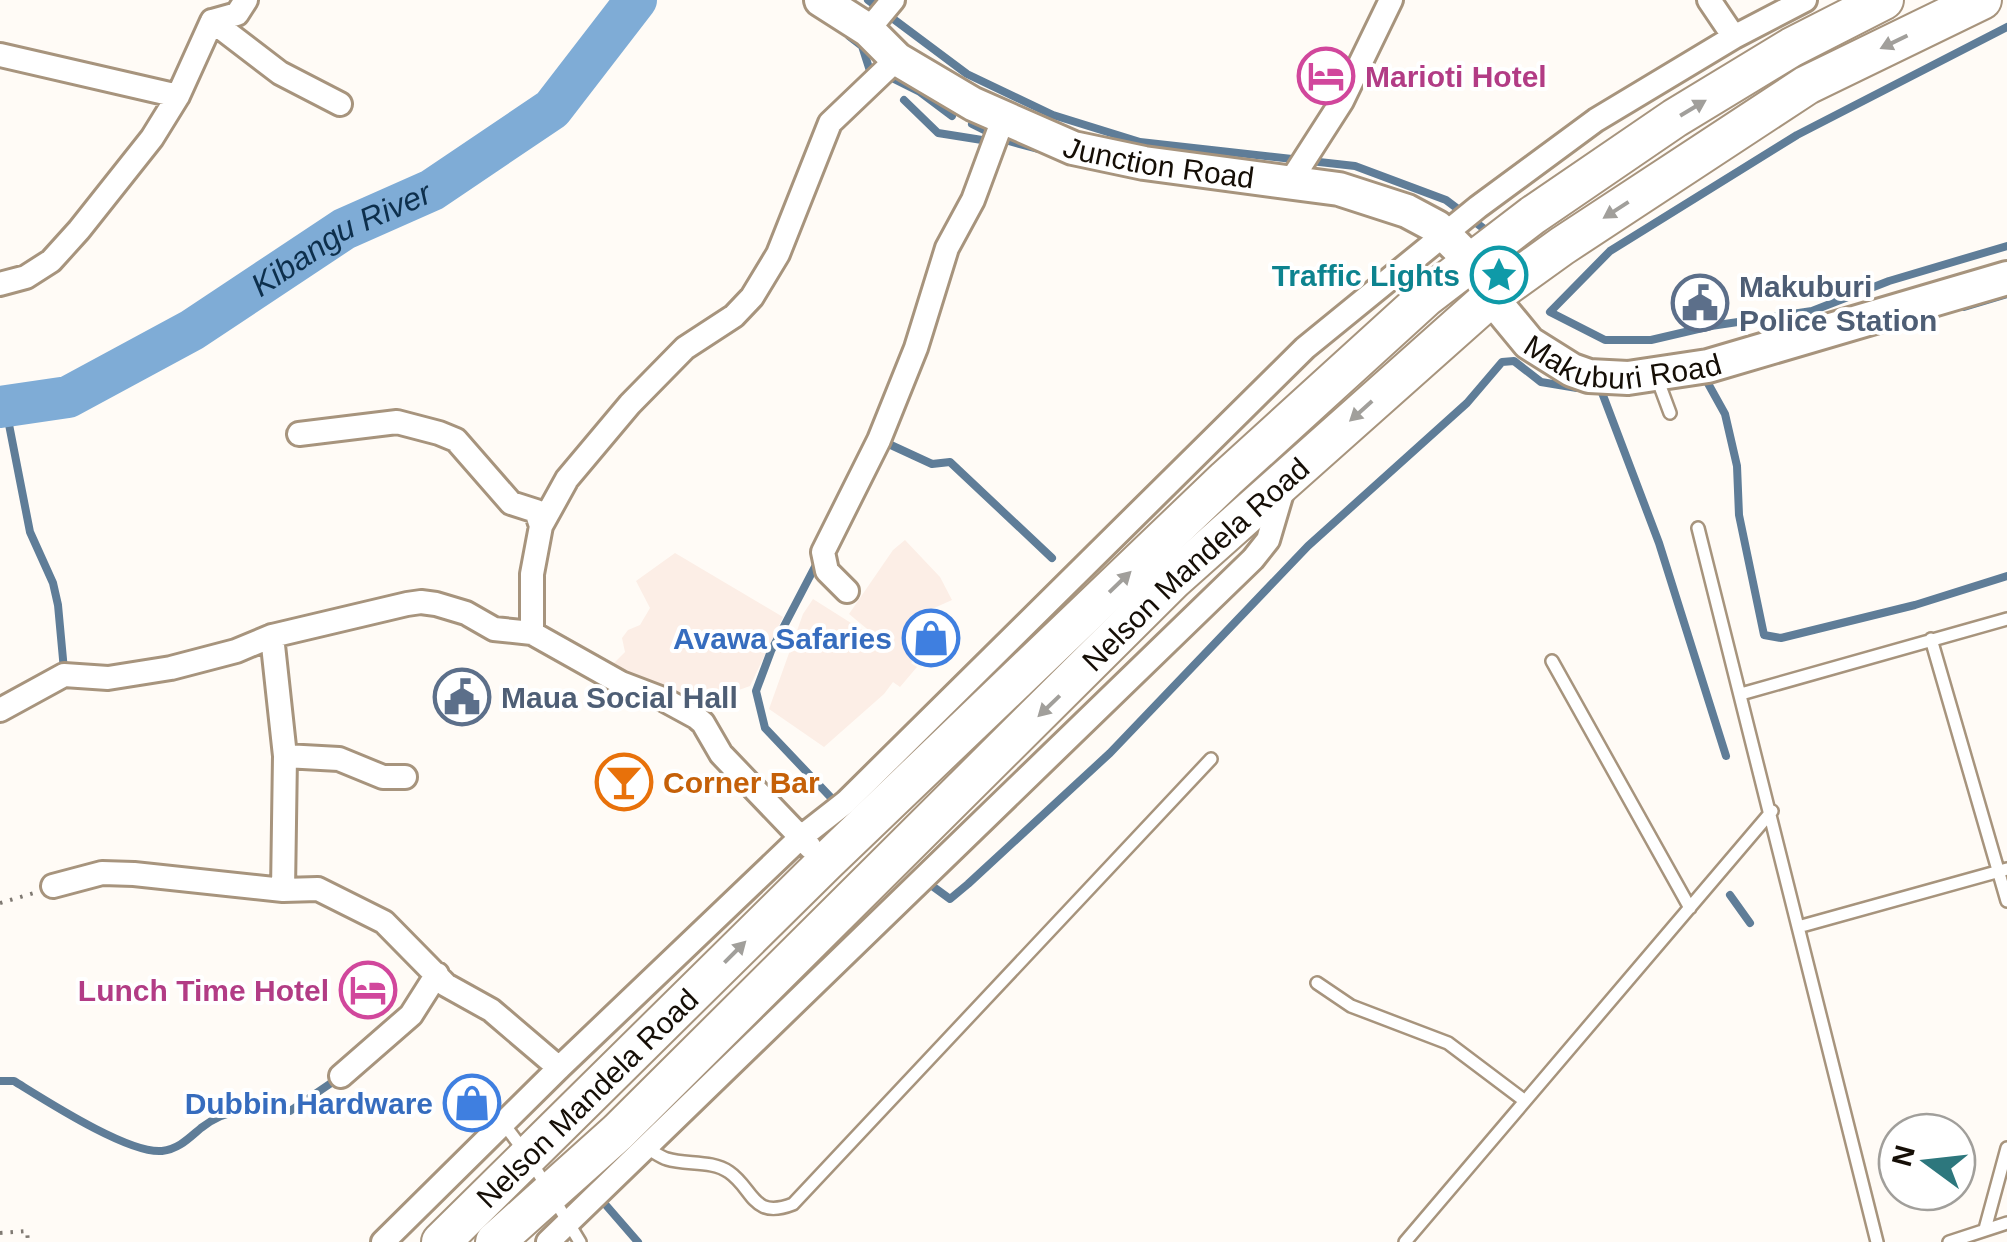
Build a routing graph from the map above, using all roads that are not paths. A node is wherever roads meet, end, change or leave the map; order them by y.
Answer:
1 (246, 0) edge
2 (893, 0) edge
3 (1391, 0) edge
4 (1709, 0) edge
5 (1806, 0) edge
6 (1884, 0) edge
7 (1982, 0) edge
8 (824, 1) edge
9 (212, 20) junction
10 (868, 30) junction
11 (1734, 36) junction
12 (0, 55) edge
13 (897, 58) junction
14 (178, 96) junction
15 (340, 104) dead end
16 (1003, 119) junction
17 (1290, 182) junction
18 (1445, 234) junction
19 (1473, 263) junction
20 (2007, 278) edge
21 (0, 284) edge
22 (1492, 297) junction
23 (1655, 374) junction
24 (1670, 413) dead end
25 (299, 434) dead end
26 (1286, 478) junction
27 (541, 526) junction
28 (1698, 528) dead end
29 (847, 592) dead end
30 (2007, 619) edge
31 (532, 633) junction
32 (272, 636) junction
33 (1931, 639) junction
34 (1552, 661) dead end
35 (1741, 694) junction
36 (0, 710) edge
37 (286, 756) junction
38 (1211, 758) dead end
39 (405, 777) dead end
40 (1772, 811) junction
41 (813, 850) junction
42 (2003, 870) edge
43 (53, 886) road end
44 (283, 890) junction
45 (2007, 901) edge
46 (1690, 908) junction
47 (1798, 926) junction
48 (437, 974) junction
49 (1317, 983) dead end
50 (559, 1068) junction
51 (341, 1076) dead end
52 (1525, 1101) junction
53 (503, 1123) junction
54 (646, 1148) junction
55 (2007, 1148) edge
56 (528, 1156) junction
57 (558, 1207) junction
58 (2007, 1223) edge
59 (1986, 1229) junction
60 (383, 1242) edge
61 (441, 1242) edge
62 (495, 1242) edge
63 (548, 1242) edge
64 (580, 1242) edge
65 (1405, 1242) edge
66 (1878, 1242) edge
67 (1949, 1242) edge

1 - 9 street
2 - 10 street
3 - 17 street
4 - 11 street
5 - 11 street
19 -> 6 main road, Nelson Mandela Road
7 -> 22 main road, Nelson Mandela Road
8 - 10 main road, Junction Road
9 - 14 street
9 - 15 street
10 - 13 main road, Junction Road
11 - 18 street
12 - 14 street
13 - 16 main road, Junction Road
13 - 27 street
14 - 21 street
16 - 17 main road, Junction Road
16 - 29 street
17 - 18 main road, Junction Road
18 - 19 main road, Junction Road
18 - 41 street
19 - 22 main road, Junction Road
41 -> 19 main road, Nelson Mandela Road
20 - 23 main road, Makuburi Road
22 - 23 main road, Makuburi Road
22 -> 26 main road, Nelson Mandela Road
23 - 24 lane
25 - 27 street
26 - 54 street
26 -> 57 main road, Nelson Mandela Road
27 - 31 street
28 - 35 lane
30 - 33 lane
31 - 32 street
31 - 41 street
32 - 36 street
32 - 37 street
33 - 35 lane
33 - 42 lane
34 - 46 lane
35 - 40 lane
37 - 39 street
37 - 44 street
38 - 54 lane
40 - 46 lane
40 - 47 lane
41 - 50 street
56 -> 41 main road, Nelson Mandela Road
42 - 45 lane
42 - 47 lane
43 - 44 street
44 - 48 street
46 - 52 lane
47 - 66 lane
48 - 50 street
48 - 51 street
49 - 52 lane
50 - 53 street
52 - 65 lane
53 - 56 lane
53 - 60 street
54 - 57 street
55 - 59 lane
56 - 57 lane
56 - 61 main road, Nelson Mandela Road
57 - 62 main road, Nelson Mandela Road
57 - 63 street
57 - 64 lane
58 - 59 lane
59 - 67 lane

